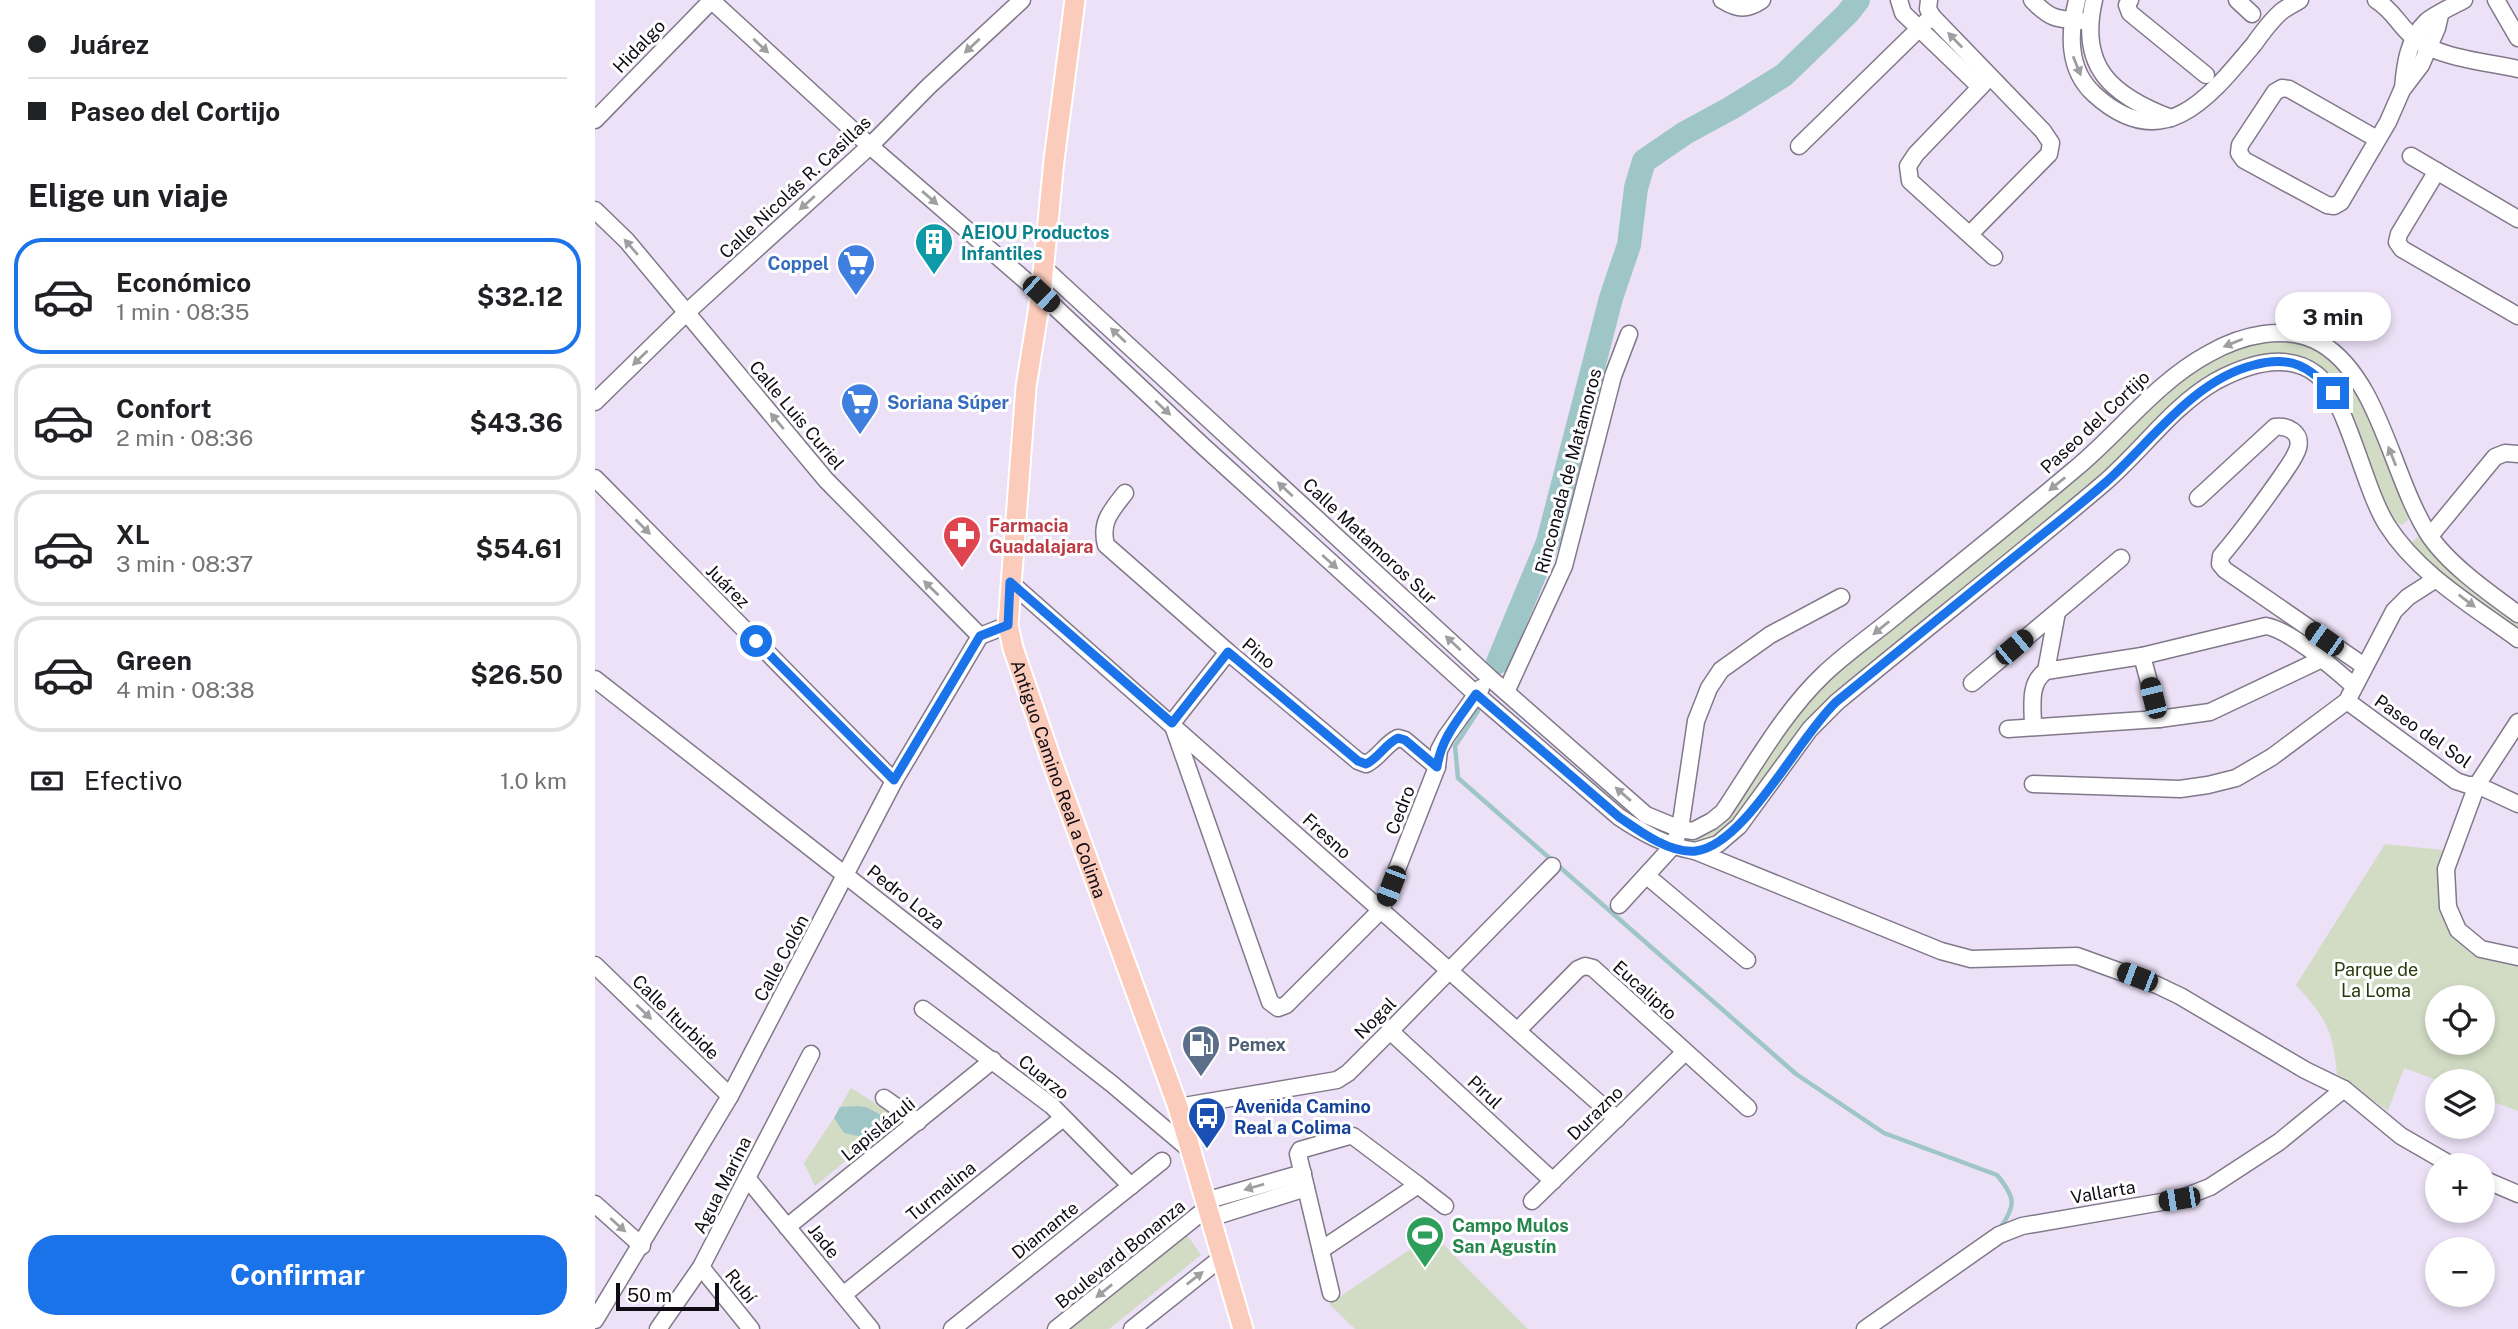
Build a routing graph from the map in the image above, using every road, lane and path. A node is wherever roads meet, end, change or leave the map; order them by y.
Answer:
1 (711, 0) edge
2 (1022, 0) edge
3 (1075, 0) edge
4 (1722, 0) edge
5 (1762, 0) edge
6 (1899, 0) edge
7 (2032, 0) edge
8 (2077, 0) edge
9 (2094, 0) edge
10 (2130, 0) edge
11 (2237, 0) edge
12 (2300, 0) edge
13 (2376, 0) edge
14 (2464, 0) edge
15 (2496, 0) edge
16 (2388, 5) edge
17 (2285, 6) edge
18 (1927, 14) edge
19 (2252, 14) dead end
20 (2440, 15) junction
21 (2081, 21) junction
22 (2413, 38) junction
23 (2518, 38) edge
24 (2427, 48) junction
25 (2518, 69) edge
26 (2206, 75) dead end
27 (1985, 82) junction
28 (2402, 90) junction
29 (595, 120) edge
30 (2377, 139) junction
31 (870, 146) junction
32 (1799, 146) dead end
33 (2410, 156) dead end
34 (2437, 171) junction
35 (595, 210) edge
36 (2518, 219) edge
37 (1970, 234) junction
38 (1994, 257) dead end
39 (1044, 268) junction
40 (1041, 294) junction
41 (686, 313) junction
42 (2518, 316) edge
43 (1629, 334) dead end
44 (595, 402) edge
45 (1218, 427) junction
46 (1203, 446) junction
47 (2518, 454) edge
48 (595, 478) edge
49 (1125, 493) dead end
50 (2198, 498) dead end
51 (2420, 519) junction
52 (2430, 536) junction
53 (2397, 540) junction
54 (2122, 558) dead end
55 (2436, 579) junction
56 (1010, 582) junction
57 (1841, 597) dead end
58 (2057, 612) junction
59 (2518, 614) edge
60 (1008, 625) junction
61 (980, 636) junction
62 (2518, 639) edge
63 (1228, 652) junction
64 (2142, 656) junction
65 (2322, 659) junction
66 (2364, 666) junction
67 (2046, 671) junction
68 (1490, 678) junction
69 (595, 679) edge
70 (1972, 682) dead end
71 (1506, 692) junction
72 (2350, 693) junction
73 (1476, 694) junction
74 (2159, 719) junction
75 (2518, 722) edge
76 (1172, 723) junction
77 (2033, 727) junction
78 (2008, 729) dead end
79 (1437, 767) junction
80 (894, 780) junction
81 (2033, 784) dead end
82 (2477, 785) junction
83 (2518, 804) edge
84 (1680, 829) junction
85 (1672, 847) junction
86 (1695, 851) junction
87 (1552, 866) dead end
88 (846, 875) junction
89 (1647, 876) junction
90 (1619, 905) dead end
91 (1381, 910) junction
92 (2518, 957) edge
93 (1747, 960) dead end
94 (595, 965) edge
95 (1449, 970) junction
96 (923, 1009) dead end
97 (1518, 1030) junction
98 (1390, 1031) junction
99 (1685, 1052) junction
100 (811, 1054) dead end
101 (993, 1060) junction
102 (2344, 1089) junction
103 (730, 1096) junction
104 (884, 1098) dead end
105 (1178, 1107) junction
106 (1748, 1108) dead end
107 (1063, 1118) junction
108 (1617, 1119) junction
109 (918, 1122) junction
110 (1190, 1150) junction
111 (2430, 1153) edge
112 (1162, 1161) dead end
113 (747, 1178) junction
114 (1305, 1180) junction
115 (1553, 1181) junction
116 (2495, 1184) edge
117 (1418, 1185) junction
118 (1131, 1186) junction
119 (2518, 1194) edge
120 (1532, 1201) dead end
121 (595, 1204) edge
122 (1445, 1206) dead end
123 (1207, 1209) junction
124 (787, 1227) junction
125 (642, 1246) junction
126 (1321, 1250) junction
127 (1221, 1258) junction
128 (701, 1267) junction
129 (1331, 1293) dead end
130 (843, 1295) junction
131 (595, 1320) edge
132 (658, 1329) edge
133 (751, 1329) edge
134 (871, 1329) edge
135 (952, 1329) edge
136 (1056, 1329) edge
137 (1132, 1329) edge
138 (1243, 1329) edge
139 (1865, 1329) edge

1 - 29 street, Hidalgo
1 -> 31 street
2 -> 31 street, Calle Nicolás R. Casillas
3 - 39 main road, Antiguo Camino Real a Colima
4 - 5 street
6 - 18 street
7 - 21 street
8 - 21 street
9 - 21 street
10 - 26 street
11 - 19 street
12 - 17 street
13 - 16 street
14 - 20 street
15 - 23 street
16 - 22 street
17 - 21 street
18 - 27 street
18 - 32 street
20 - 22 street
20 - 24 street
22 - 24 street
22 - 28 street
24 - 25 street
24 - 28 street
27 - 37 street
27 - 37 street
28 - 30 street
30 - 30 street
31 -> 40 street
31 -> 41 street, Calle Nicolás R. Casillas
33 - 34 street
34 - 36 street
34 - 42 street
41 -> 35 street, Calle Luis Curiel
37 - 38 street
39 - 40 main road, Antiguo Camino Real a Colima
45 -> 39 street, Calle Matamoros Sur
40 -> 46 street
40 - 56 main road, Antiguo Camino Real a Colima
41 -> 44 street, Calle Nicolás R. Casillas
61 -> 41 street, Calle Luis Curiel
43 - 71 street, Rinconada de Matamoros
45 - 46 street
68 -> 45 street, Calle Matamoros Sur
46 -> 73 street
47 - 52 street
48 -> 80 street, Juárez
49 - 63 street, Pino
50 - 66 street
51 - 52 street, Paseo del Cortijo
51 - 53 street
51 -> 84 street, Paseo del Cortijo
52 - 59 street, Paseo del Cortijo
53 - 55 street
53 - 86 street
54 - 58 street
55 -> 62 street
55 - 66 street
56 - 60 main road, Antiguo Camino Real a Colima
56 - 76 street, Fresno
57 - 84 street
58 - 67 street
58 - 70 street
60 - 61 street
60 - 105 main road, Antiguo Camino Real a Colima
61 - 80 street, Calle Colón
63 - 76 street
63 - 79 street, Pino
64 - 65 street, Paseo del Sol
64 - 67 street, Paseo del Sol
64 - 74 street
65 - 72 street, Paseo del Sol
65 - 74 street
66 - 72 street
67 - 77 street
68 - 71 street, Calle Matamoros Sur
68 - 73 street, Cedro
69 - 88 street, Pedro Loza
84 -> 71 street, Calle Matamoros Sur
72 - 81 street
72 - 82 street, Paseo del Sol
73 - 79 street, Cedro
73 - 85 street
74 - 77 street
75 - 82 street
76 - 91 street, Fresno
76 - 91 street, Cedro
77 - 78 street
79 - 91 street, Cedro
80 - 88 street, Calle Colón
82 - 83 street, Paseo del Sol
82 - 92 street
84 - 85 street
85 - 86 street
85 - 89 street
86 - 102 street
87 - 95 street, Nogal
88 - 103 street, Calle Colón
88 - 110 street, Pedro Loza
89 - 90 street
89 - 93 street
91 - 95 street, Fresno
94 -> 103 street, Calle Iturbide
95 - 97 street, Fresno
95 - 98 street, Nogal
96 - 101 street, Cuarzo
97 - 99 street, Eucalipto
97 - 108 street, Fresno
98 - 105 street, Nogal
98 - 115 street, Pirul
99 - 106 street, Eucalipto
99 - 108 street, Durazno
100 - 113 street, Agua Marina
101 - 107 street, Cuarzo
101 - 109 street, Lapislázuli
102 - 111 street
102 - 139 street, Vallarta
103 - 125 street, Calle Colón
104 - 109 street
105 - 110 main road, Antiguo Camino Real a Colima
107 - 118 street, Cuarzo
107 - 130 street, Turmalina
108 - 115 street, Durazno
109 - 124 street, Lapislázuli
110 - 123 main road, Antiguo Camino Real a Colima
112 - 118 street, Diamante
113 - 124 street, Jade
113 - 128 street, Agua Marina
114 - 117 street
114 - 123 street
114 - 126 street
115 - 120 street, Durazno
116 - 119 street
117 - 122 street
117 - 126 street
118 - 135 street, Diamante
121 -> 125 street
123 - 127 main road, Antiguo Camino Real a Colima
123 -> 136 street, Boulevard Bonanza
124 - 130 street, Jade
125 - 131 street, Calle Colón
126 - 129 street
137 -> 127 street
127 - 138 main road, Antiguo Camino Real a Colima
128 - 132 street, Agua Marina
128 - 133 street, Rubí
130 - 134 street, Jade

